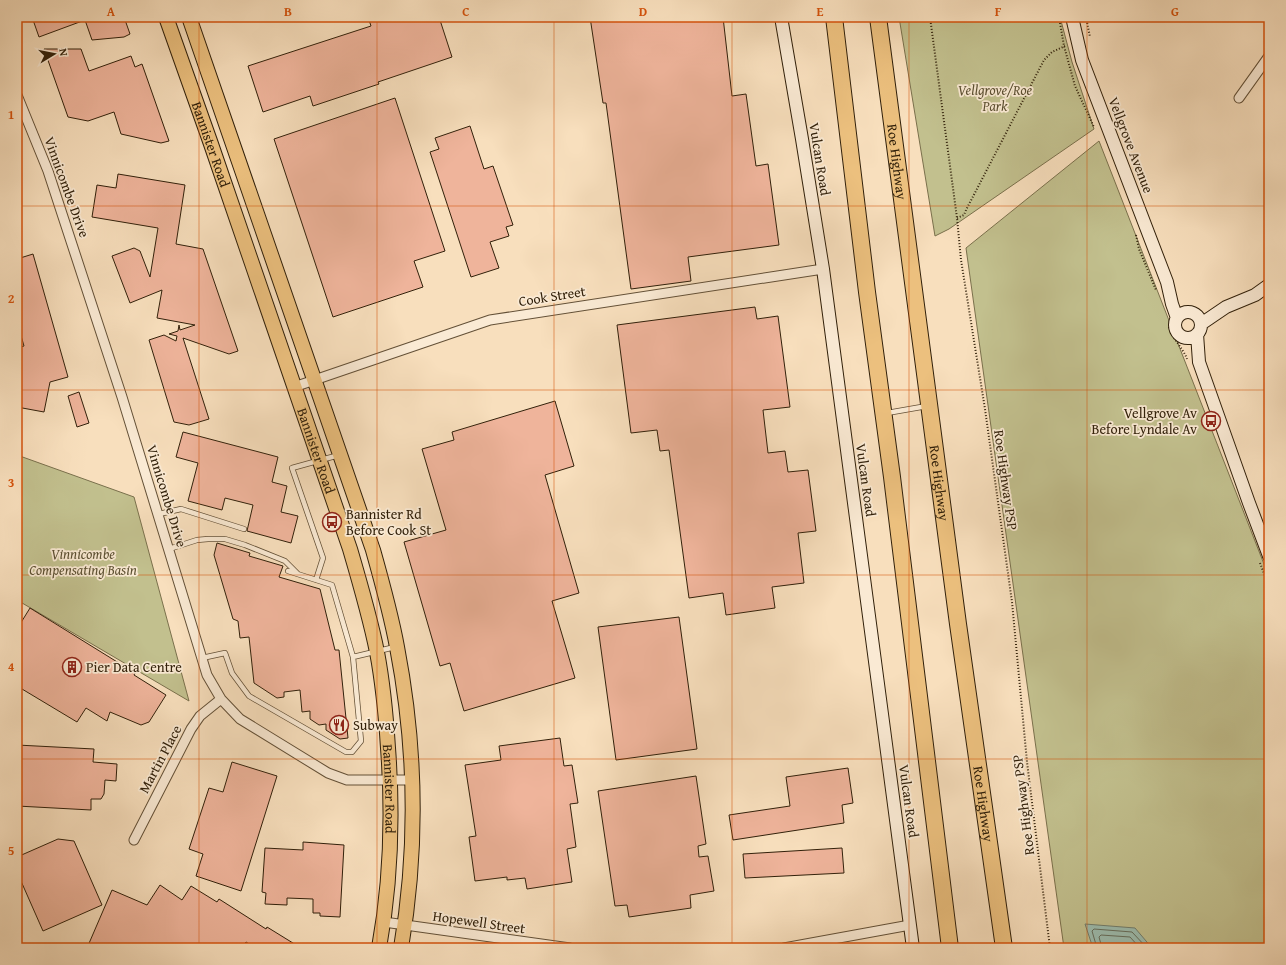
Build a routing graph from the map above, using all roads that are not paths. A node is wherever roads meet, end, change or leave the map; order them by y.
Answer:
1 (166, 17) edge
2 (189, 17) edge
3 (781, 17) edge
4 (834, 17) edge
5 (878, 17) edge
6 (1072, 17) edge
7 (1269, 56) edge
8 (17, 95) edge
9 (1239, 98) dead end
10 (823, 269) junction
11 (1167, 282) junction
12 (1269, 285) edge
13 (1226, 307) junction
14 (1192, 313) junction
15 (1177, 318) junction
16 (1199, 329) junction
17 (1182, 336) junction
18 (1199, 362) junction
19 (314, 380) junction
20 (294, 387) junction
21 (930, 406) junction
22 (883, 414) junction
23 (340, 454) junction
24 (320, 460) junction
25 (158, 514) junction
26 (244, 529) dead end
27 (169, 550) junction
28 (1269, 556) edge
29 (288, 571) dead end
30 (298, 574) junction
31 (316, 580) junction
32 (397, 646) junction
33 (377, 651) junction
34 (353, 656) junction
35 (202, 658) junction
36 (221, 699) junction
37 (413, 780) junction
38 (390, 781) junction
39 (134, 840) dead end
40 (384, 922) junction
41 (910, 925) junction
42 (405, 926) junction
43 (379, 948) edge
44 (401, 948) edge
45 (570, 948) edge
46 (784, 948) edge
47 (913, 948) edge
48 (950, 948) edge
49 (1004, 948) edge

1 - 20 main road, Bannister Road
2 - 19 main road, Bannister Road
3 - 10 street, Vulcan Road
4 - 22 highway
5 - 21 highway, Roe Highway
6 - 11 street, Vellgrove Avenue
7 - 9 street
8 - 25 street, Vinnicombe Drive
10 - 19 street, Cook Street
10 - 41 street, Vulcan Road
11 - 14 street, Vellgrove Avenue
11 - 15 street, Vellgrove Avenue
12 - 13 street
13 - 14 street
13 - 16 street
14 - 15 street
14 - 16 street, Vellgrove Avenue
15 - 17 street, Vellgrove Avenue
16 - 17 street
16 - 18 street, Vellgrove Avenue
17 - 18 street, Vellgrove Avenue
18 - 28 street, Vellgrove Avenue
19 - 20 street, Cook Street
19 - 23 main road, Bannister Road
20 - 24 main road, Bannister Road
21 - 22 lane
21 - 49 highway, Roe Highway
22 - 48 highway
23 - 24 lane
23 - 32 main road, Bannister Road
24 - 31 lane
24 - 33 main road, Bannister Road
25 - 26 lane
25 - 27 street, Vinnicombe Drive
27 - 30 lane
27 - 35 street, Vinnicombe Drive
29 - 30 lane
30 - 31 lane
31 - 34 lane
32 - 33 lane
32 - 37 main road, Bannister Road
33 - 34 lane
33 - 38 main road, Bannister Road
34 - 35 lane
35 - 36 street, Vinnicombe Drive
36 - 38 street, Vinnicombe Drive
36 - 39 street, Martin Place
37 - 38 street, Vinnicombe Drive
37 - 42 main road, Bannister Road
38 - 40 main road, Bannister Road
40 - 42 street, Hopewell Street
40 - 43 main road, Bannister Road
41 - 46 street
41 - 47 street, Vulcan Road
42 - 44 main road, Bannister Road
42 - 45 street, Hopewell Street

